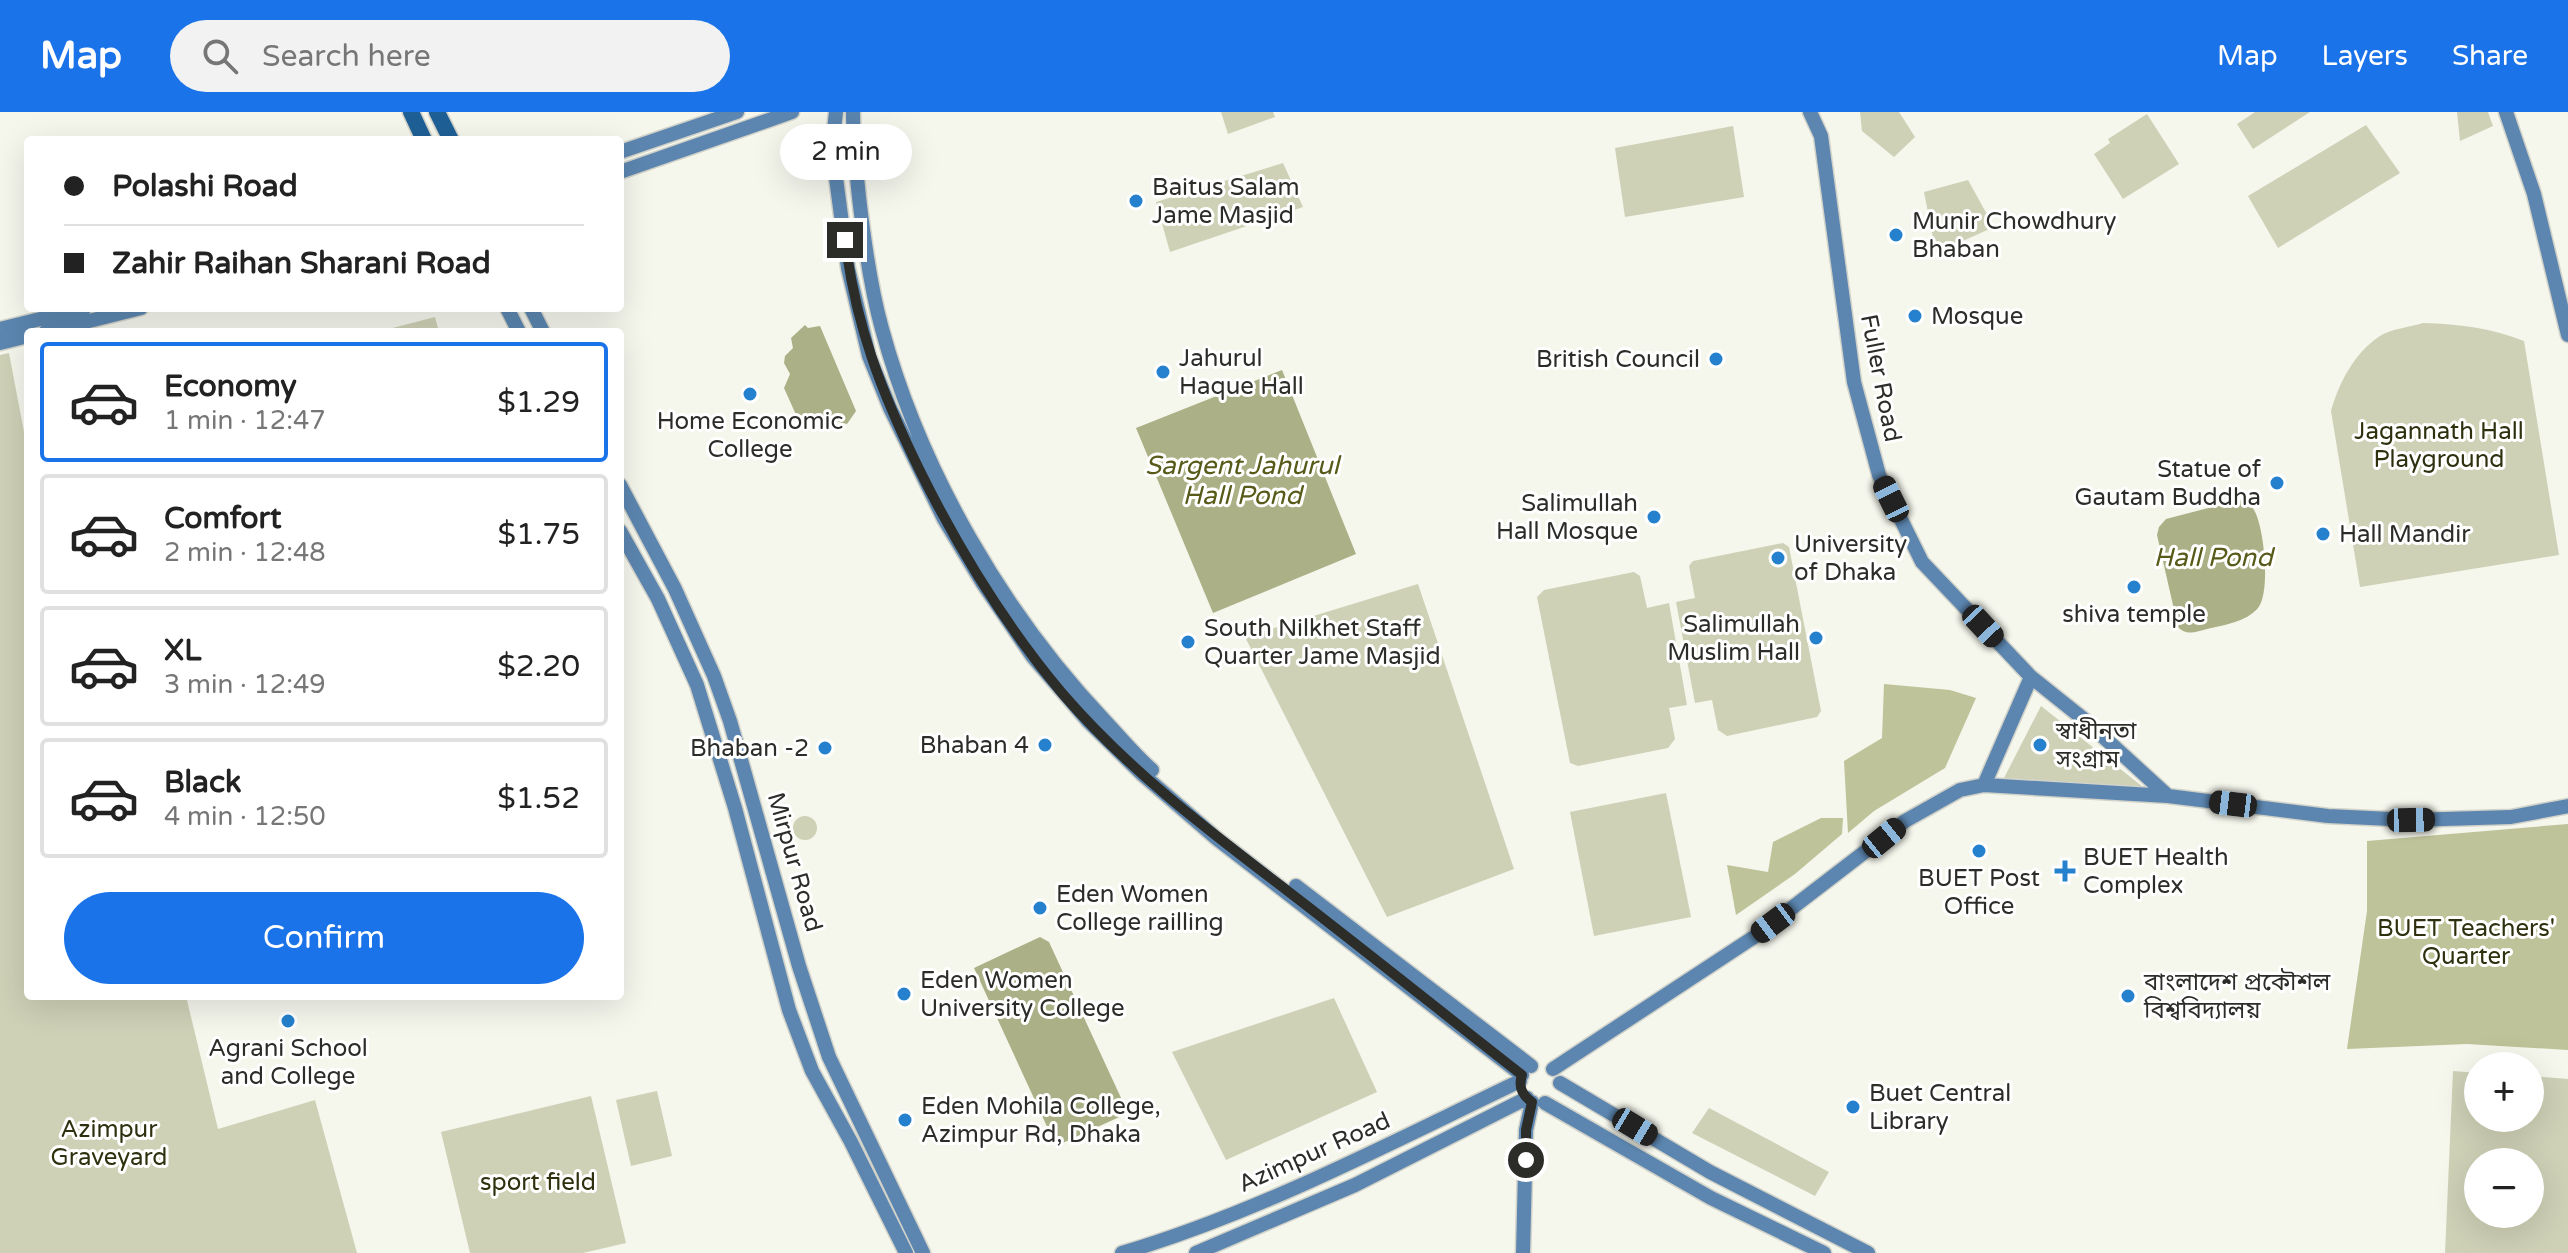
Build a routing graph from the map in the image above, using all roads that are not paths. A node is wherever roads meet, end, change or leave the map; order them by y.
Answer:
1 (411, 112) edge
2 (737, 112) edge
3 (792, 112) edge
4 (836, 112) edge
5 (853, 112) edge
6 (1810, 112) edge
7 (2506, 112) edge
8 (438, 114) edge
9 (422, 136) edge
10 (449, 136) edge
11 (457, 136) edge
12 (624, 151) edge
13 (624, 171) edge
14 (69, 312) edge
15 (125, 312) edge
16 (61, 328) edge
17 (0, 329) edge
18 (2568, 335) edge
19 (24, 337) edge
20 (0, 343) edge
21 (624, 493) edge
22 (624, 538) edge
23 (2031, 677) junction
24 (1984, 785) junction
25 (2168, 796) junction
26 (2568, 806) edge
27 (2539, 812) junction
28 (2568, 817) edge
29 (1524, 1074) junction
30 (1557, 1076) junction
31 (1535, 1101) junction
32 (906, 1253) edge
33 (923, 1253) edge
34 (1122, 1253) edge
35 (1196, 1253) edge
36 (1523, 1253) edge
37 (1824, 1253) edge
38 (1868, 1253) edge

1 - 9 highway
2 - 12 main road
3 - 13 main road
4 - 29 main road
5 - 29 main road
6 - 23 main road, Fuller Road
7 - 18 main road
8 - 10 highway
8 - 11 main road
14 - 17 main road
15 - 16 main road
19 - 20 main road
21 - 33 main road, Mirpur Road
22 - 32 main road, Mirpur Road
23 - 24 main road
23 - 25 main road, Fuller Road
24 - 25 main road
24 - 30 main road
25 - 27 main road
26 - 27 main road
27 - 28 main road
29 - 30 main road
29 - 31 main road
29 - 34 main road, Azimpur Road
30 - 31 main road
30 - 38 main road
31 - 35 main road, Azimpur Road
31 - 36 main road
31 - 37 main road

